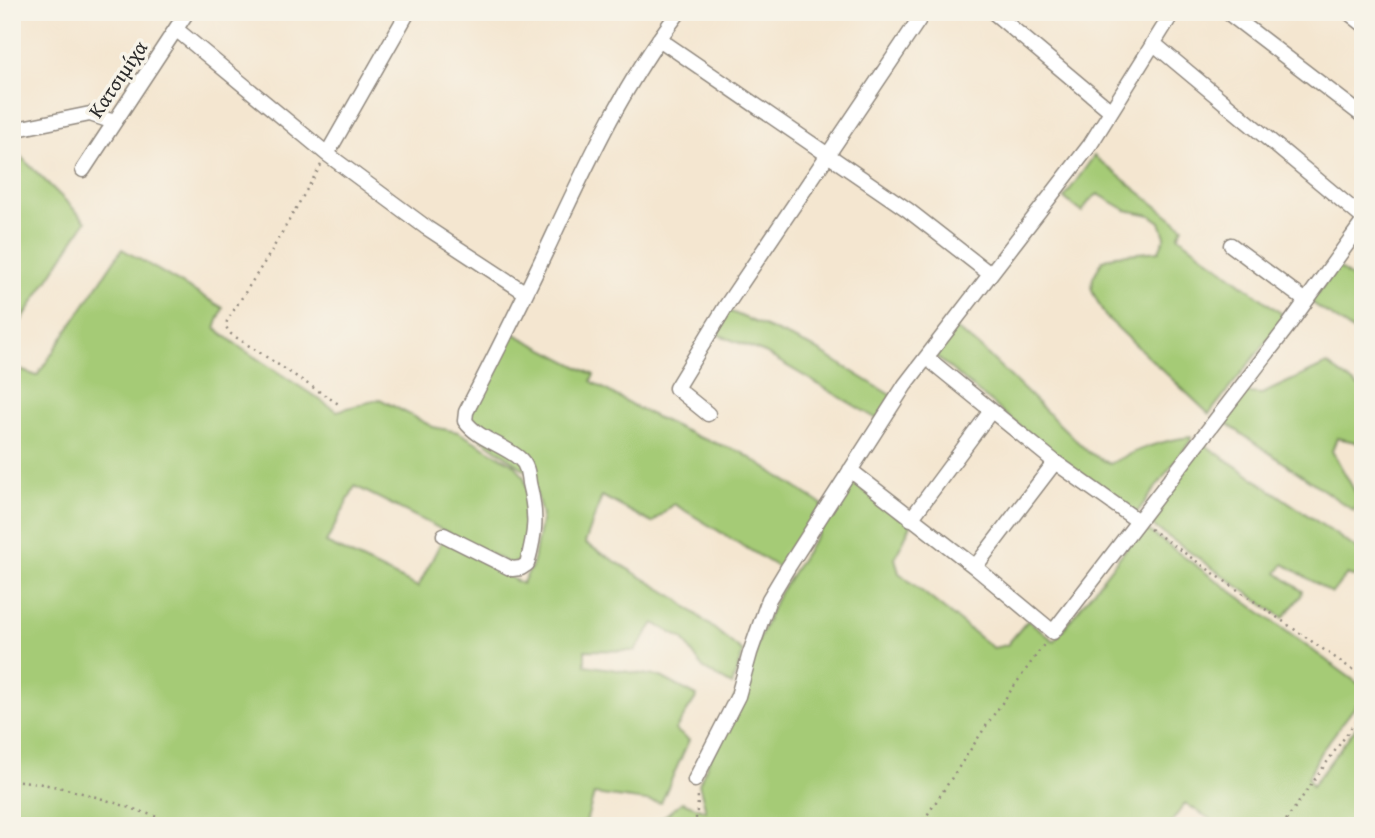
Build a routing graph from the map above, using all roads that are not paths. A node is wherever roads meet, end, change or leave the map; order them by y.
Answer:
1 (187, 12) edge
2 (408, 12) edge
3 (679, 12) edge
4 (924, 12) edge
5 (993, 12) edge
6 (1173, 12) edge
7 (1227, 12) edge
8 (1348, 12) edge
9 (1363, 24) edge
10 (177, 30) junction
11 (659, 39) junction
12 (1153, 43) junction
13 (1111, 111) junction
14 (1363, 116) edge
15 (114, 122) junction
16 (12, 130) edge
17 (327, 154) junction
18 (829, 155) junction
19 (83, 170) dead end
20 (1363, 220) edge
21 (1231, 245) dead end
22 (990, 274) junction
23 (526, 293) junction
24 (1306, 301) junction
25 (927, 358) junction
26 (991, 411) junction
27 (708, 414) dead end
28 (1055, 462) junction
29 (850, 470) junction
30 (911, 519) junction
31 (1138, 521) junction
32 (444, 535) dead end
33 (975, 567) junction
34 (695, 780) road end

1 - 10 street, Κατσιμίχα
2 - 17 street
3 - 11 street
4 - 18 street
5 - 13 street
6 - 12 street
7 - 14 street
8 - 9 street
10 - 15 street, Κατσιμίχα
10 - 17 street
11 - 18 street
11 - 23 street
12 - 13 street
12 - 20 street
13 - 22 street
15 - 16 street
15 - 19 street, Κατσιμίχα
17 - 23 street
18 - 22 street
18 - 27 street
20 - 24 street
21 - 24 street
22 - 25 street
23 - 32 street
24 - 31 street
25 - 26 street
25 - 29 street
26 - 28 street
26 - 30 street
28 - 31 street
28 - 33 street
29 - 30 street
29 - 34 street
30 - 33 street
31 - 33 street

